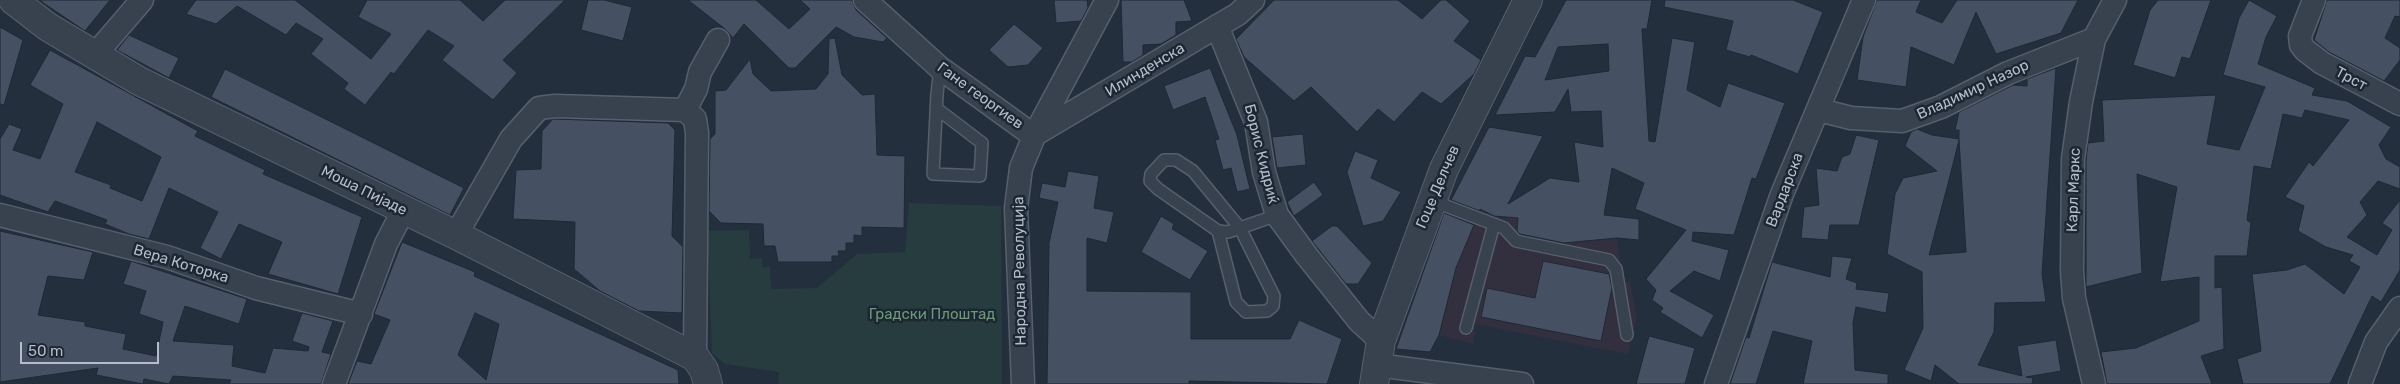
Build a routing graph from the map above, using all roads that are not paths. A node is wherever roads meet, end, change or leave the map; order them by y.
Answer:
1 (12, 0) edge
2 (142, 0) edge
3 (865, 0) edge
4 (1107, 0) edge
5 (1253, 0) edge
6 (1528, 0) edge
7 (1864, 0) edge
8 (2115, 0) edge
9 (2314, 0) edge
10 (1217, 26) junction
11 (2094, 39) junction
12 (718, 40) dead end
13 (94, 56) junction
14 (933, 62) junction
15 (1064, 79) junction
16 (1098, 98) junction
17 (2400, 104) edge
18 (936, 108) junction
19 (685, 110) junction
20 (1819, 110) junction
21 (1034, 136) junction
22 (1431, 200) junction
23 (403, 211) junction
24 (0, 215) edge
25 (1277, 215) junction
26 (1494, 224) junction
27 (1240, 228) junction
28 (1218, 231) junction
29 (456, 236) junction
30 (2400, 308) edge
31 (361, 314) junction
32 (1466, 328) dead end
33 (1627, 335) dead end
34 (695, 357) junction
35 (1377, 363) edge
36 (334, 384) edge
37 (708, 384) edge
38 (1023, 384) edge
39 (1522, 384) edge
40 (1716, 384) edge
41 (2094, 384) edge
42 (2360, 384) edge

1 - 13 street, Моша Пијаде
2 - 13 street
3 - 14 street, Гане георгиев
4 - 15 street, Народна Револуција
5 - 10 street, Илинденска
6 - 22 street, Гоце Делчев
7 - 20 street, Вардарска
8 - 11 street, Карл Маркс
9 - 17 street, Трст
10 - 16 street, Илинденска
10 - 25 street, Борис Кидриќ
11 - 20 street, Владимир Назор
11 - 41 street, Карл Маркс
12 - 19 street
13 - 23 street, Моша Пијаде
14 - 18 lane
14 - 21 street, Гане георгиев
15 - 16 street
15 - 21 street, Народна Револуција
16 - 21 street, Илинденска
18 - 18 lane
19 - 29 street
19 - 34 street
20 - 40 street, Вардарска
21 - 38 street, Народна Револуција
22 - 26 lane
22 - 35 street, Гоце Делчев
23 - 29 street, Моша Пијаде
23 - 31 street
24 - 31 street, Вера Которка
25 - 27 lane
25 - 35 street, Борис Кидриќ
26 - 32 lane
26 - 33 lane
27 - 28 lane
27 - 28 lane
27 - 28 lane
29 - 34 street, Моша Пијаде
30 - 42 street
31 - 36 street
34 - 37 street
35 - 39 street

